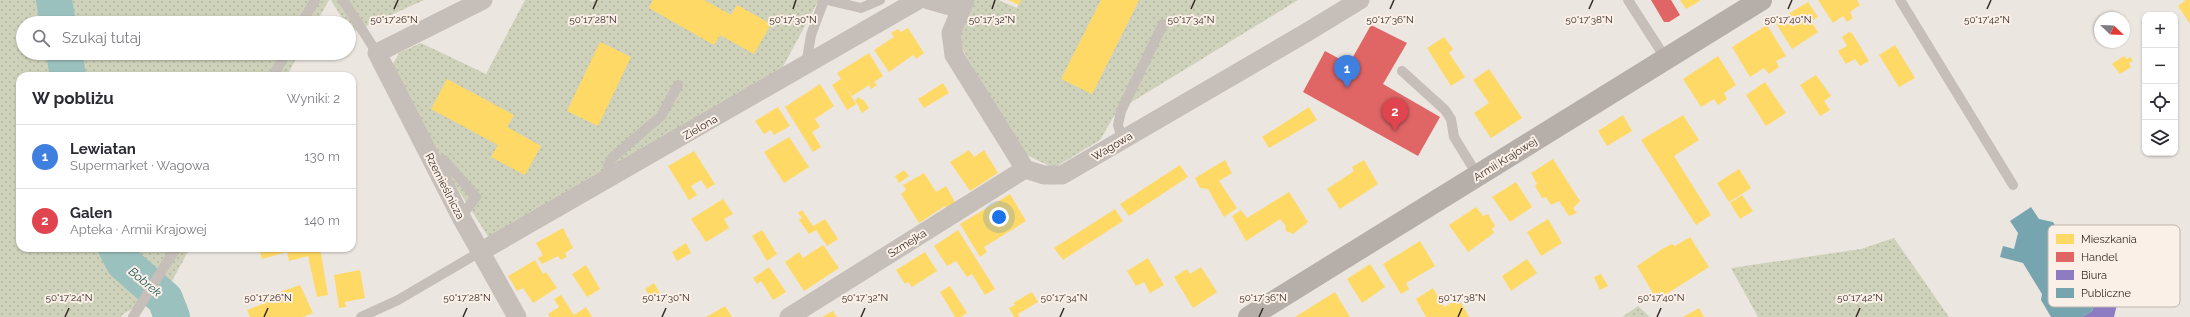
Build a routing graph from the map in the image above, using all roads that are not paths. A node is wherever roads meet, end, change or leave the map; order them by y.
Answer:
1 (315, 0) edge
2 (343, 0) edge
3 (483, 0) edge
4 (824, 0) edge
5 (827, 0) edge
6 (880, 0) edge
7 (918, 0) edge
8 (929, 0) edge
9 (1360, 0) edge
10 (1628, 0) edge
11 (1761, 0) edge
12 (1900, 0) edge
13 (963, 5) edge
14 (306, 16) edge
15 (353, 16) edge
16 (356, 20) edge
17 (1163, 24) dead end
18 (377, 53) junction
19 (1666, 59) junction
20 (282, 60) edge
21 (806, 65) junction
22 (275, 72) edge
23 (1402, 72) dead end
24 (678, 85) dead end
25 (1122, 139) junction
26 (1025, 169) junction
27 (1478, 176) junction
28 (610, 179) junction
29 (2013, 185) dead end
30 (174, 252) edge
31 (480, 252) junction
32 (134, 315) edge
33 (361, 317) edge
34 (517, 317) edge
35 (789, 317) edge
36 (1249, 317) edge

1 - 14 lane
2 - 15 lane
3 - 18 street
4 - 21 lane
5 - 6 lane
7 - 21 street, Zielona
8 - 13 street
9 - 25 street, Wagowa
10 - 19 lane
11 - 19 street, Armii Krajowej
12 - 29 lane
13 - 26 street
16 - 18 lane
17 - 25 lane
18 - 31 street, Rzemieślnicza
19 - 27 street, Armii Krajowej
20 - 22 lane
21 - 28 street, Zielona
23 - 27 lane
24 - 28 lane
25 - 26 street, Wagowa
26 - 35 street, Szmejka
27 - 36 street, Armii Krajowej
28 - 31 street, Zielona
30 - 32 lane
31 - 33 lane
31 - 34 street, Rzemieślnicza

